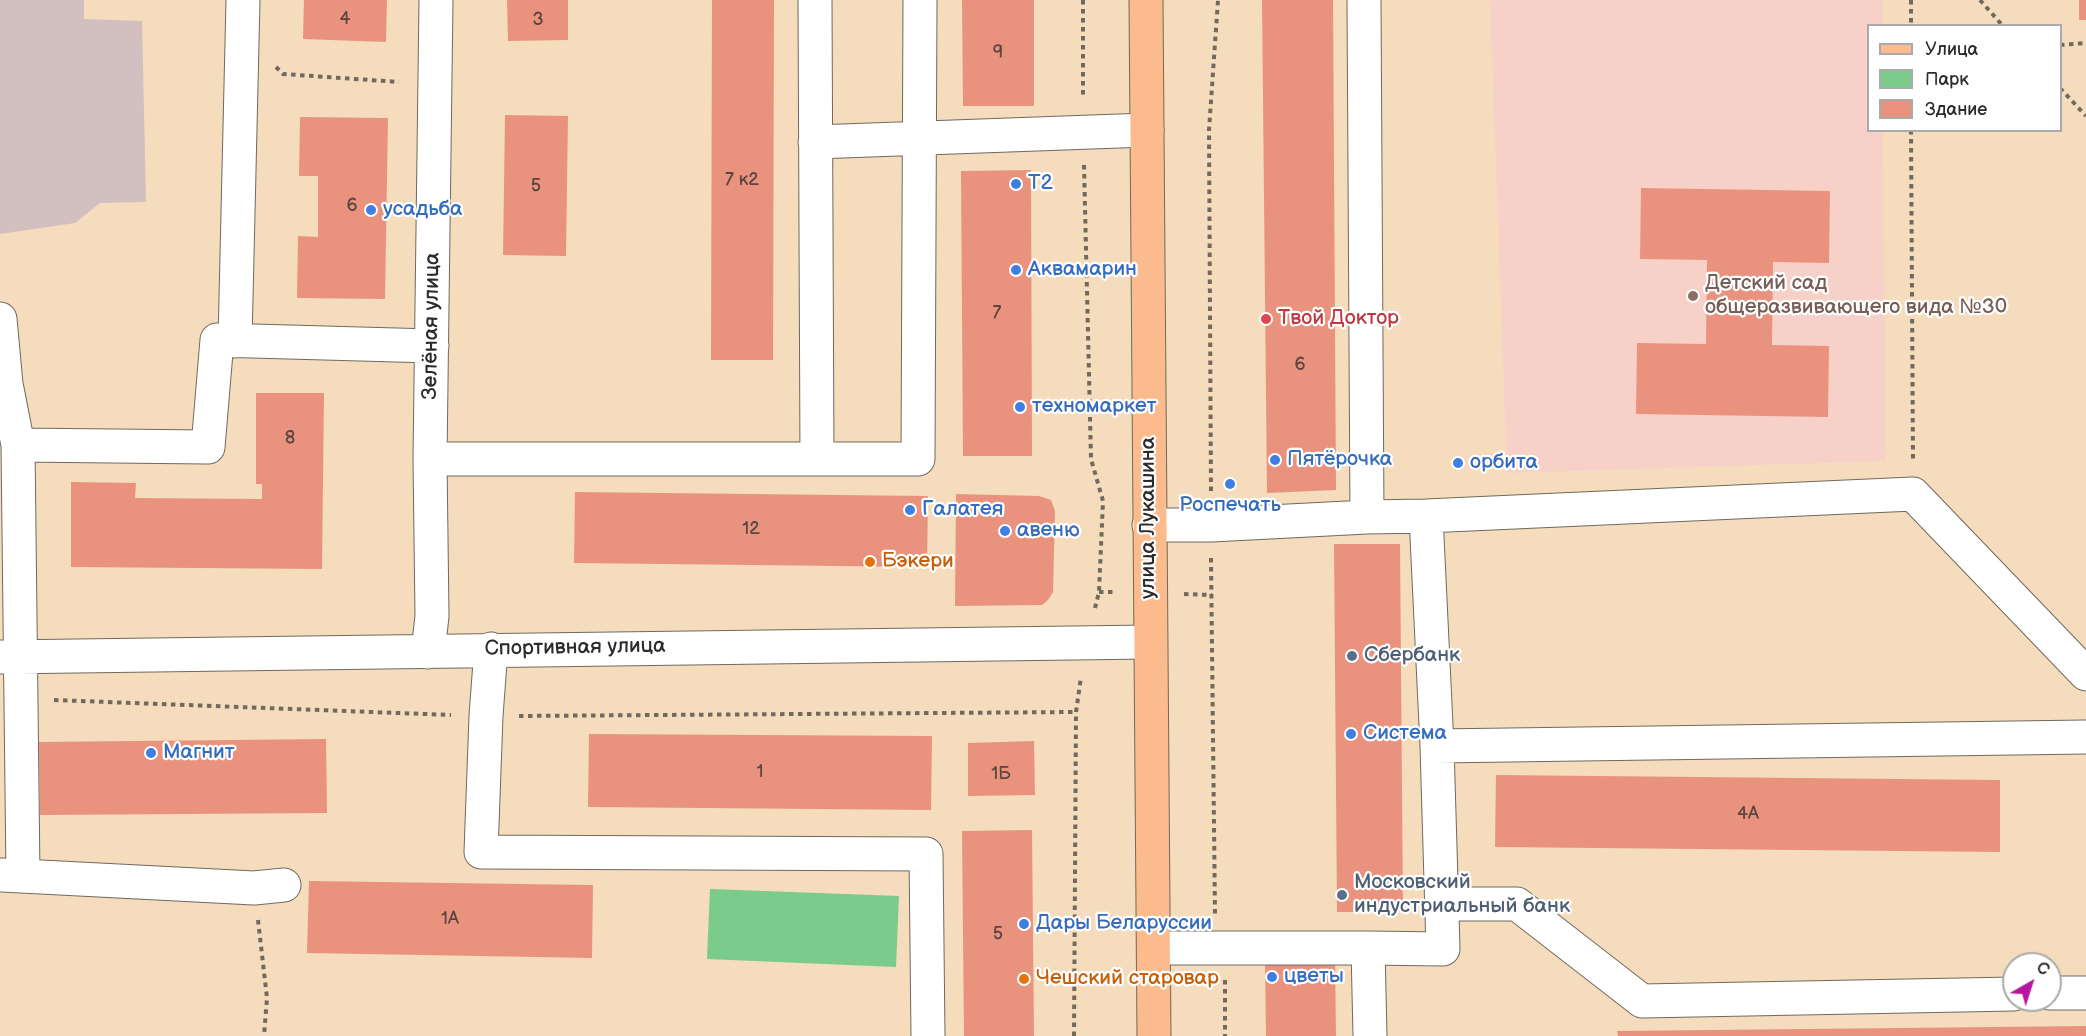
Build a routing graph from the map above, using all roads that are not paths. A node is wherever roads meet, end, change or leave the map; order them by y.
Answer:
1 (243, 0) edge
2 (436, 0) edge
3 (815, 0) edge
4 (920, 0) edge
5 (1146, 0) edge
6 (1364, 0) edge
7 (1147, 130) junction
8 (919, 140) junction
9 (815, 142) junction
10 (0, 319) edge
11 (235, 341) junction
12 (432, 346) junction
13 (18, 445) junction
14 (430, 459) junction
15 (817, 459) junction
16 (1426, 516) junction
17 (1367, 517) junction
18 (1149, 525) junction
19 (1150, 642) junction
20 (491, 649) junction
21 (428, 652) junction
22 (10, 657) edge
23 (2086, 674) edge
24 (2086, 737) edge
25 (1437, 746) junction
26 (11, 876) edge
27 (269, 886) road end
28 (1442, 904) junction
29 (1154, 948) junction
30 (1368, 948) junction
31 (2062, 993) edge
32 (2086, 993) edge
33 (2002, 994) edge
34 (928, 1036) edge
35 (1154, 1036) edge
36 (1370, 1036) edge

1 - 11 street
2 - 12 street, Зелёная улица
3 - 9 street
4 - 8 street
5 - 7 main road, улица Лукашина
6 - 17 street
7 - 8 street
7 - 18 main road, улица Лукашина
8 - 9 street
8 - 15 street
9 - 15 street
10 - 13 street
11 - 12 street
11 - 13 street
12 - 14 street, Зелёная улица
13 - 22 street
14 - 15 street
14 - 21 street, Зелёная улица
16 - 17 street
16 - 23 street
16 - 25 street
17 - 18 street
18 - 19 main road, улица Лукашина
19 - 20 street, Спортивная улица
19 - 29 main road, улица Лукашина
20 - 21 street, Спортивная улица
20 - 34 street
21 - 22 street, Спортивная улица
22 - 26 street
24 - 25 street
25 - 28 street
26 - 27 street
28 - 30 street
28 - 33 street
29 - 30 street
29 - 35 main road, улица Лукашина
30 - 36 street
31 - 32 street

